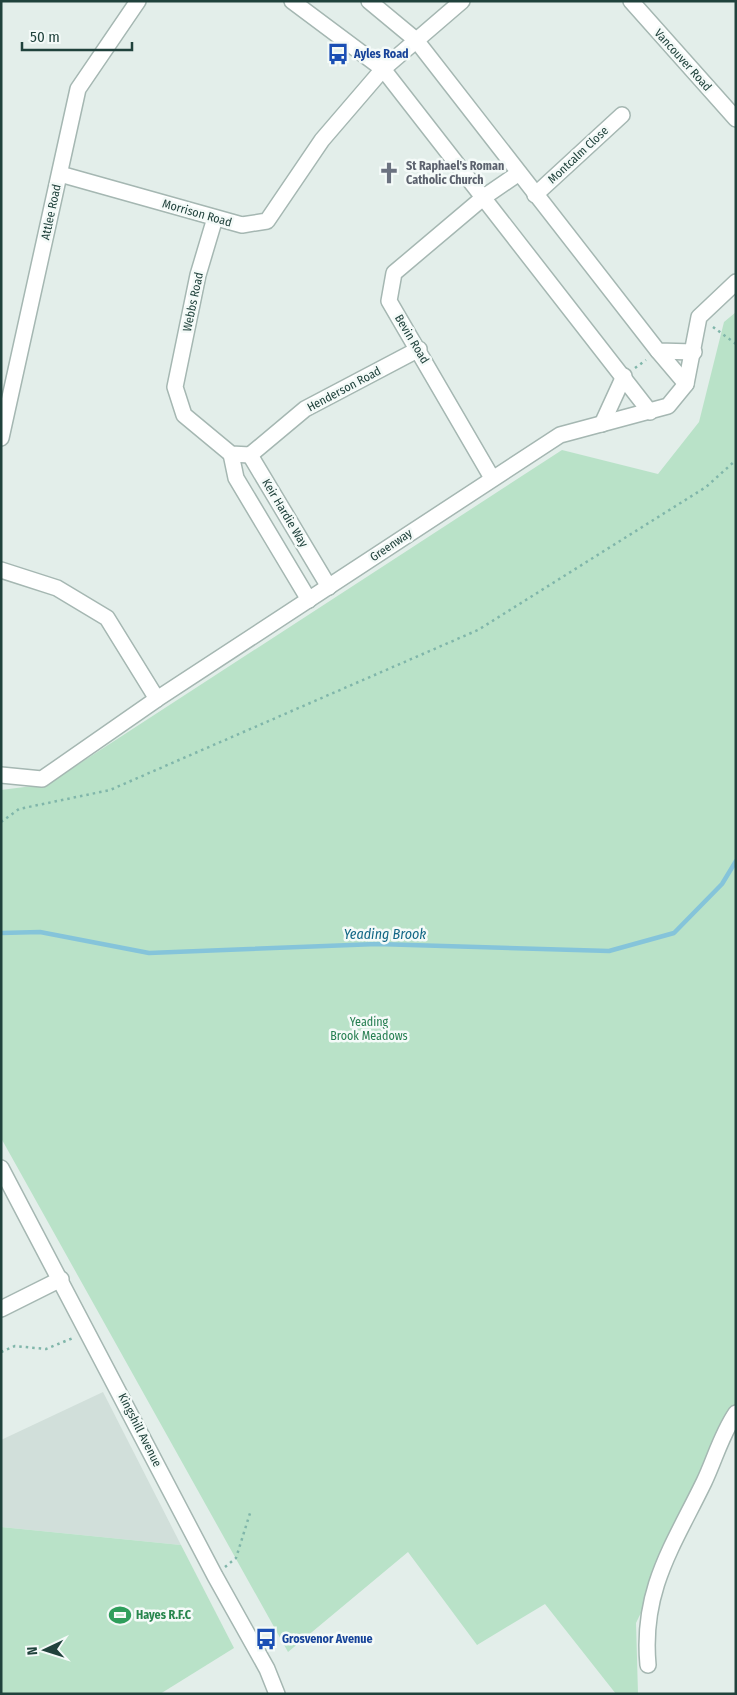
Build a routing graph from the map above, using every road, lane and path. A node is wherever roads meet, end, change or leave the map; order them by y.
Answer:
1 (138, 1) edge
2 (292, 1) edge
3 (369, 1) edge
4 (462, 1) edge
5 (631, 1) edge
6 (416, 40) junction
7 (383, 69) junction
8 (622, 115) dead end
9 (736, 119) edge
10 (518, 173) junction
11 (60, 174) junction
12 (535, 195) junction
13 (484, 197) junction
14 (215, 218) junction
15 (736, 282) edge
16 (699, 317) junction
17 (736, 344) edge
18 (419, 349) junction
19 (658, 351) junction
20 (694, 352) junction
21 (624, 376) junction
22 (686, 384) junction
23 (650, 412) junction
24 (602, 424) junction
25 (1, 438) edge
26 (231, 454) junction
27 (250, 455) junction
28 (736, 460) edge
29 (492, 478) junction
30 (1, 570) edge
31 (329, 587) junction
32 (309, 600) junction
33 (157, 699) junction
34 (1, 775) edge
35 (1, 822) edge
36 (1, 1168) edge
37 (61, 1279) junction
38 (1, 1309) edge
39 (88, 1331) junction
40 (1, 1352) edge
41 (736, 1413) edge
42 (251, 1510) dead end
43 (215, 1576) junction
44 (648, 1665) dead end
45 (276, 1694) edge

1 - 11 street, Attlee Road
2 - 7 street
3 - 6 street
4 - 6 street, Morrison Road
5 - 9 street, Vancouver Road
6 - 7 street, Morrison Road
6 - 10 street
7 - 13 street
7 - 14 street, Morrison Road
8 - 12 street, Montcalm Close
10 - 12 street
10 - 13 street, Bevin Road
11 - 14 street, Morrison Road
11 - 25 street, Attlee Road
12 - 19 street
13 - 18 street, Bevin Road
13 - 21 street
14 - 26 street, Webbs Road
15 - 16 street
16 - 17 path
16 - 20 street, Greenway
18 - 27 street, Henderson Road
18 - 29 street, Bevin Road
19 - 20 street
19 - 21 path
19 - 22 street
20 - 22 street, Greenway
21 - 23 street
21 - 24 street
22 - 23 street, Greenway
23 - 24 street, Greenway
24 - 29 street, Greenway
26 - 27 street
26 - 32 street, Keir Hardie Way
27 - 31 street, Keir Hardie Way
28 - 35 path
29 - 31 street, Greenway
30 - 33 street
31 - 32 street, Greenway
32 - 33 street, Greenway
33 - 34 street, Greenway
36 - 37 street, Kingshill Avenue
37 - 38 street
37 - 39 street, Kingshill Avenue
39 - 40 path
39 - 43 street, Kingshill Avenue
41 - 44 street
42 - 43 path
43 - 45 street, Kingshill Avenue

